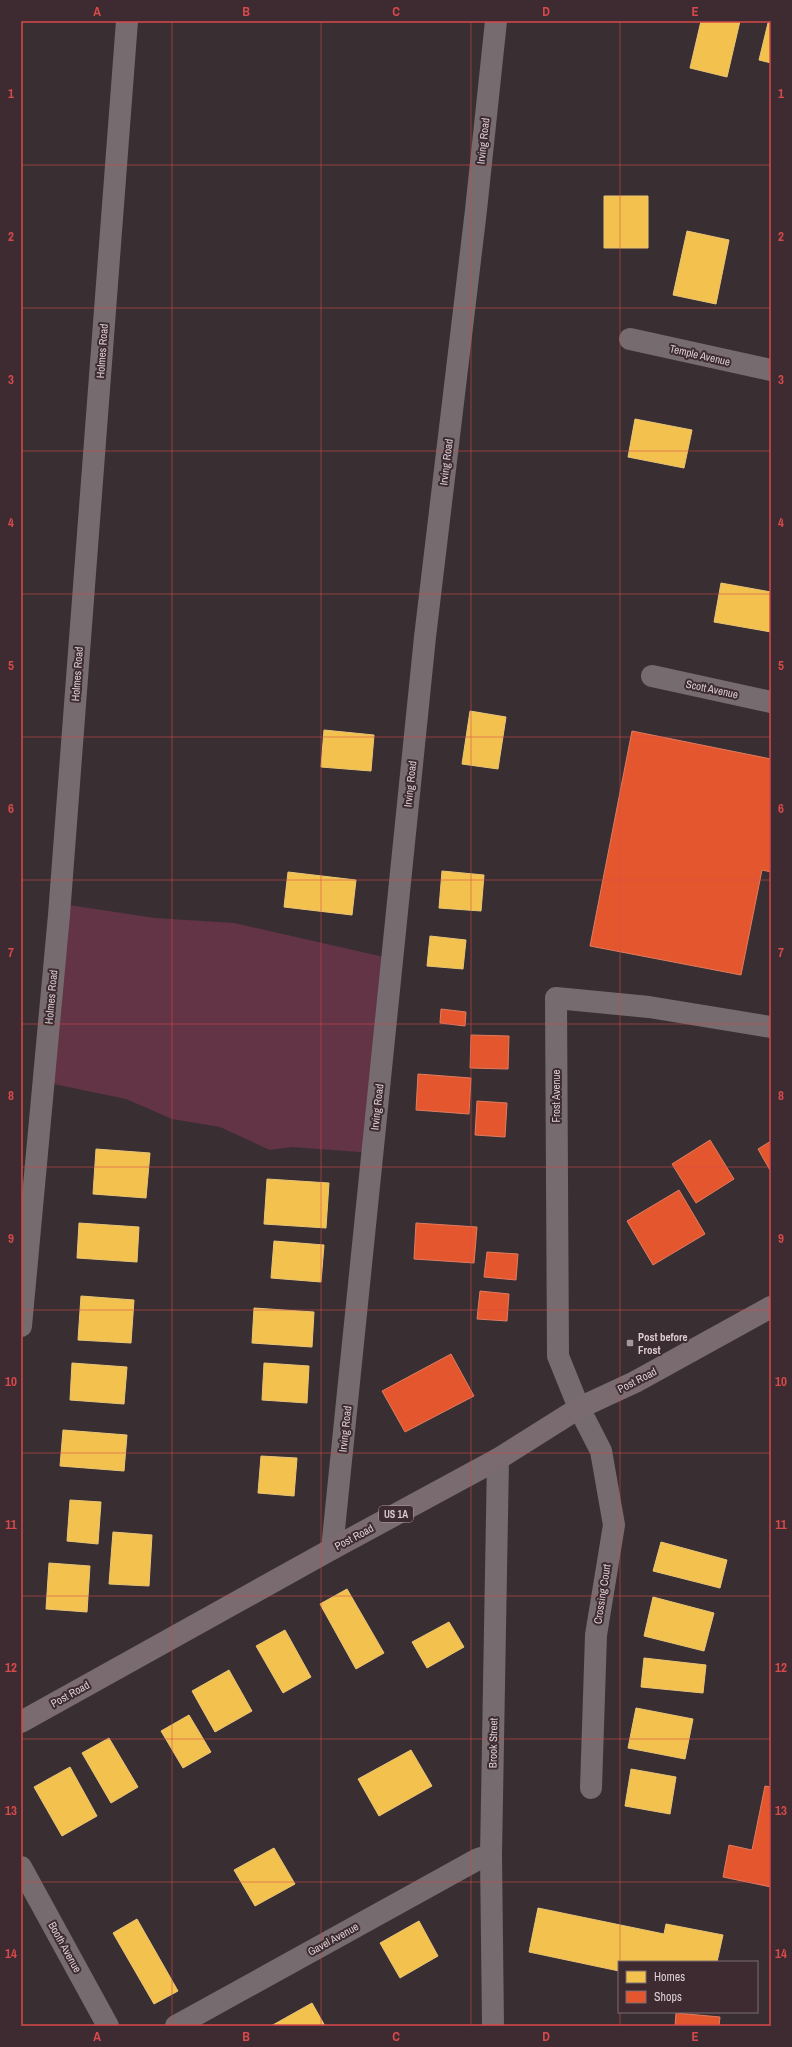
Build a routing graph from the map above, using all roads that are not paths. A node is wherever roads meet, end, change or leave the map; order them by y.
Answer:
1 (127, 21) edge
2 (496, 21) edge
3 (630, 339) dead end
4 (771, 370) edge
5 (652, 676) dead end
6 (771, 702) edge
7 (771, 1027) edge
8 (27, 1182) edge
9 (771, 1307) edge
10 (21, 1326) edge
11 (579, 1408) junction
12 (498, 1459) junction
13 (332, 1549) junction
14 (21, 1722) edge
15 (591, 1788) dead end
16 (491, 1855) junction
17 (21, 1867) edge
18 (108, 2026) edge
19 (176, 2026) edge
20 (494, 2026) edge

1 - 8 street, Holmes Road
2 - 13 street, Irving Road
3 - 4 street, Temple Avenue
5 - 6 street, Scott Avenue
7 - 11 street, Frost Avenue
8 - 10 street, Holmes Road
9 - 11 main road, Post Road / US 1A
11 - 12 main road, Post Road / US 1A
11 - 15 street, Crossing Court
12 - 13 main road, Post Road / US 1A
12 - 16 street, Brook Street
13 - 14 main road, Post Road / US 1A
16 - 19 street, Gavel Avenue
16 - 20 street, Brook Street
17 - 18 street, Booth Avenue

